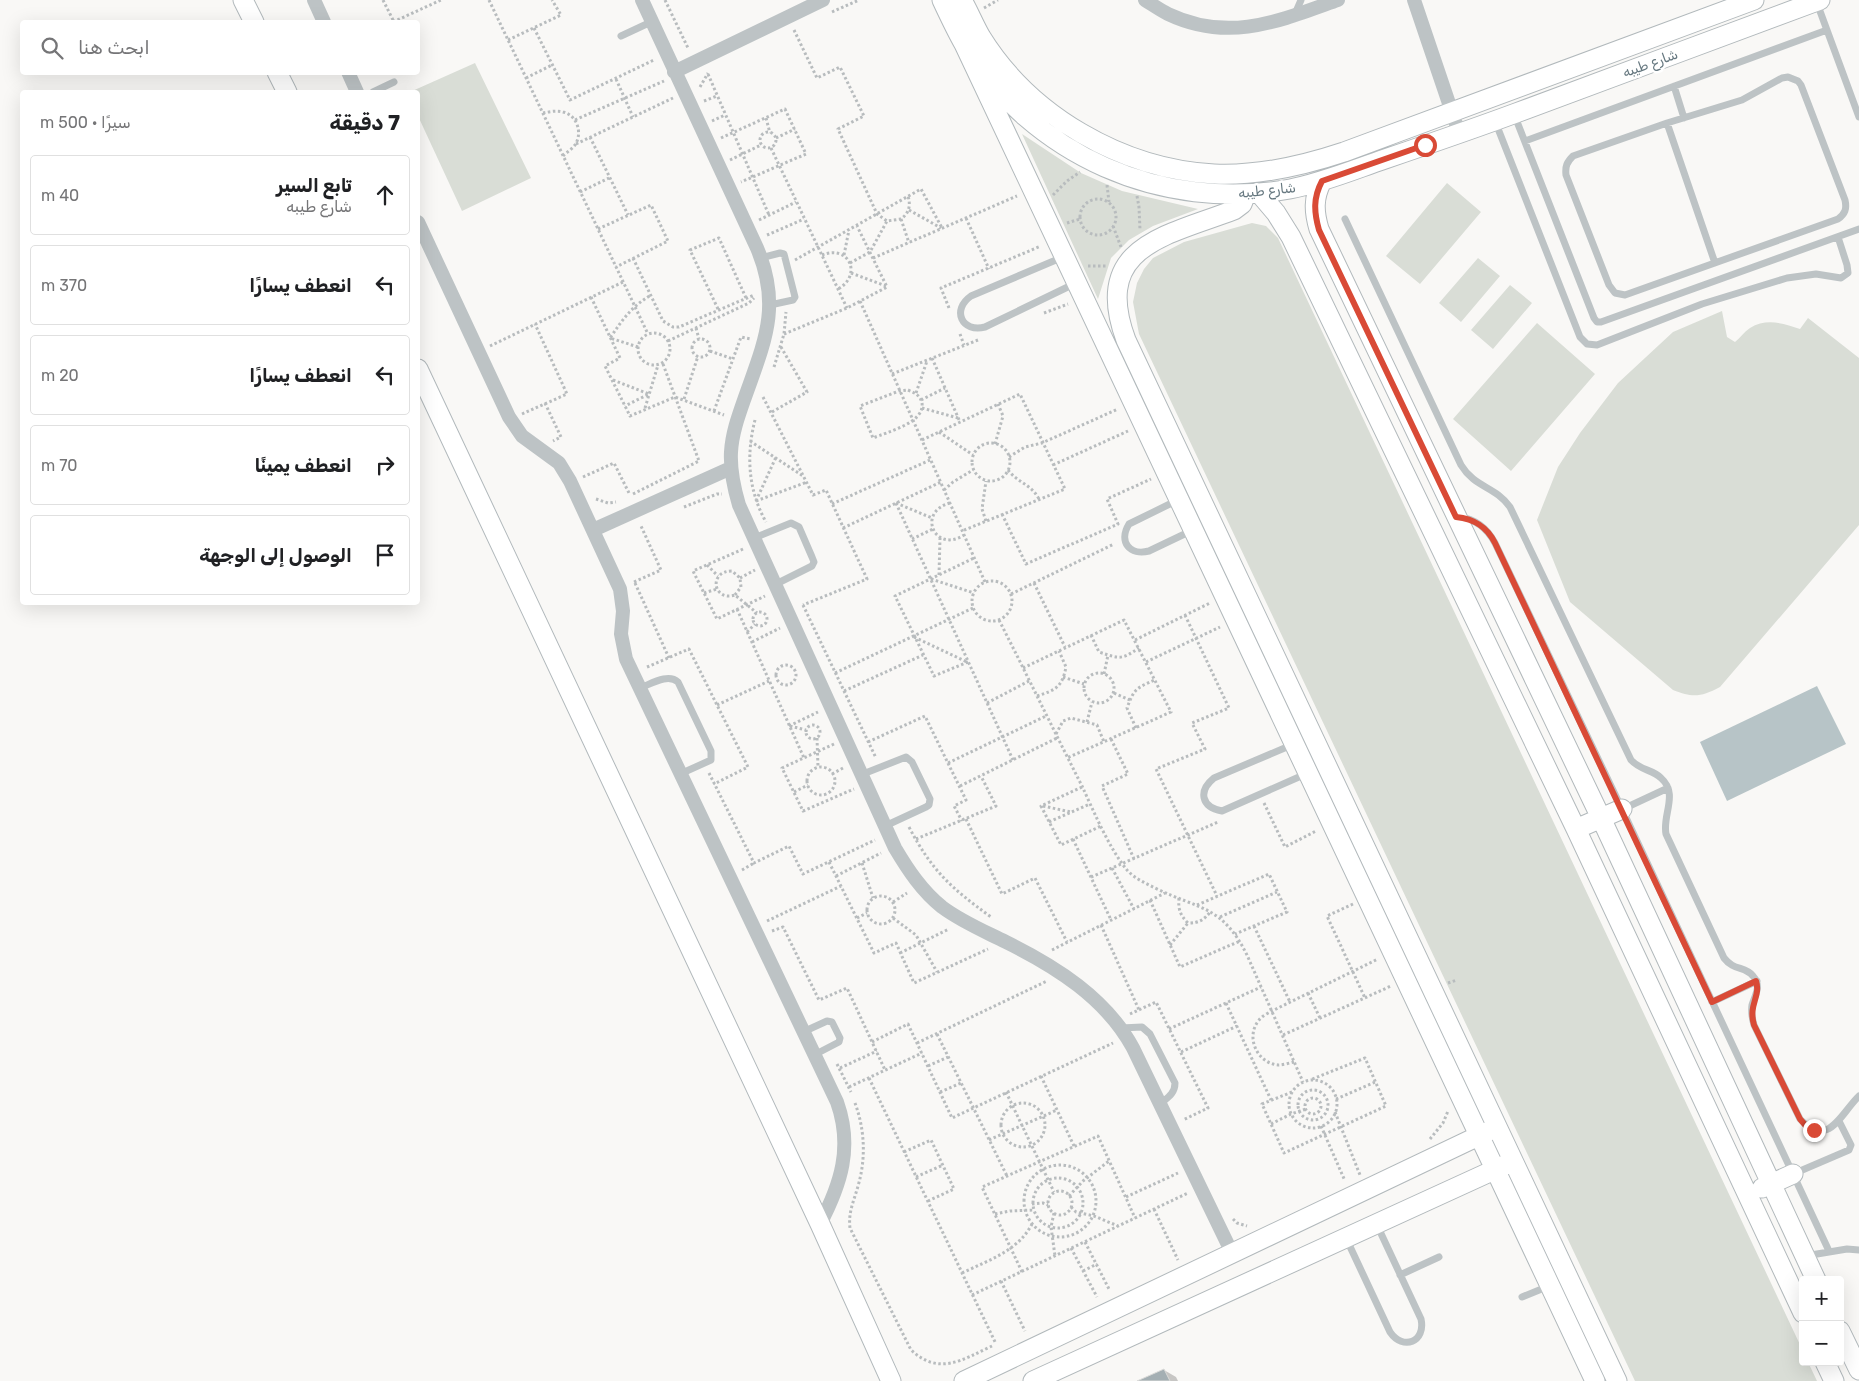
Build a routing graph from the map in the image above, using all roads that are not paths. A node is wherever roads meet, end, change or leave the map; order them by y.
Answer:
1 (243, 0) edge
2 (314, 0) edge
3 (642, 0) edge
4 (823, 0) edge
5 (942, 0) edge
6 (962, 0) edge
7 (1145, 0) edge
8 (1301, 0) edge
9 (1338, 0) edge
10 (1414, 0) edge
11 (1754, 0) edge
12 (1818, 1) edge
13 (1293, 16) junction
14 (253, 20) edge
15 (323, 20) edge
16 (651, 22) junction
17 (1827, 30) junction
18 (621, 36) dead end
19 (964, 44) junction
20 (675, 74) junction
21 (278, 75) edge
22 (349, 75) edge
23 (394, 82) dead end
24 (1674, 86) junction
25 (286, 90) edge
26 (356, 90) edge
27 (377, 90) edge
28 (1451, 112) junction
29 (1514, 113) junction
30 (1859, 117) edge
31 (1684, 118) junction
32 (1495, 121) junction
33 (1667, 123) junction
34 (1459, 133) junction
35 (1525, 141) junction
36 (1322, 181) junction
37 (1252, 193) junction
38 (1344, 219) dead end
39 (420, 226) edge
40 (1859, 229) edge
41 (1838, 237) junction
42 (767, 256) junction
43 (1064, 257) junction
44 (1714, 263) junction
45 (1076, 283) junction
46 (764, 304) junction
47 (420, 373) edge
48 (731, 468) junction
49 (1178, 500) junction
50 (1456, 517) junction
51 (593, 530) junction
52 (1193, 530) junction
53 (752, 542) junction
54 (774, 588) junction
55 (640, 688) junction
56 (1294, 743) junction
57 (1308, 773) junction
58 (680, 774) junction
59 (862, 780) junction
60 (1668, 788) junction
61 (1622, 809) junction
62 (1601, 818) junction
63 (885, 826) junction
64 (1576, 829) junction
65 (1756, 981) junction
66 (1712, 1002) junction
67 (1121, 1028) junction
68 (802, 1032) junction
69 (814, 1055) junction
70 (1859, 1096) edge
71 (1165, 1100) junction
72 (1839, 1121) junction
73 (1497, 1127) junction
74 (1479, 1136) junction
75 (1514, 1161) junction
76 (1494, 1170) junction
77 (1793, 1174) junction
78 (1772, 1184) junction
79 (1748, 1194) junction
80 (820, 1224) junction
81 (1376, 1224) junction
82 (1346, 1238) junction
83 (1859, 1250) edge
84 (1829, 1251) junction
85 (1232, 1253) junction
86 (1805, 1256) junction
87 (1439, 1257) dead end
88 (1400, 1275) junction
89 (1814, 1276) edge
90 (1550, 1285) junction
91 (1522, 1297) dead end
92 (1799, 1304) edge
93 (1844, 1339) edge
94 (1827, 1366) edge
95 (1859, 1370) edge
96 (1593, 1380) edge
97 (891, 1381) edge
98 (964, 1381) edge
99 (1033, 1381) edge
100 (1617, 1381) edge
101 (1834, 1381) edge

1 - 14 street
2 - 15 street
3 - 16 street
4 - 20 street
5 - 19 street, شارع طيبه
6 - 28 street, شارع طيبه
7 - 13 street
8 - 13 lane
9 - 13 street
10 - 28 street
11 - 28 street, شارع طيبه
12 - 17 lane
12 - 29 street, شارع طيبه
16 - 18 lane
16 - 20 street
17 - 24 lane
17 - 30 lane
19 - 37 street, شارع طيبه
19 - 43 street
20 - 42 street
21 - 25 street
22 - 26 street
23 - 27 lane
24 - 31 lane
24 - 35 lane
28 - 34 street
29 - 32 street, شارع طيبه
29 - 35 lane
31 - 33 lane
31 - 44 lane
32 - 34 street, شارع طيبه
32 - 41 lane
33 - 44 lane
33 - 44 lane
34 - 36 street, شارع طيبه
35 - 41 lane
36 - 37 street, شارع طيبه
36 - 50 street
37 - 64 street
37 - 73 street
38 - 60 lane
39 - 51 street
40 - 41 lane
42 - 46 street
42 - 46 lane
43 - 45 street
43 - 45 lane
45 - 49 street
46 - 48 street
47 - 80 street
48 - 51 street
48 - 53 street
49 - 52 street
49 - 52 lane
50 - 61 lane
50 - 62 street
51 - 55 street
52 - 56 street
53 - 54 street
53 - 54 lane
54 - 59 street
55 - 58 street
55 - 58 lane
56 - 57 street
56 - 57 lane
57 - 74 street
58 - 68 street
59 - 63 street
59 - 63 lane
60 - 61 lane
60 - 65 lane
61 - 62 street
61 - 66 lane
62 - 64 street
62 - 78 street
63 - 67 street
64 - 79 street
65 - 66 lane
65 - 72 lane
66 - 77 lane
67 - 71 street
67 - 71 lane
68 - 69 street
68 - 69 lane
69 - 80 street
70 - 72 lane
71 - 85 street
72 - 77 lane
73 - 74 street
73 - 75 street
74 - 76 street
74 - 85 street
75 - 76 street
75 - 100 street
76 - 81 street
76 - 90 street
77 - 78 street
77 - 84 lane
78 - 79 street
78 - 86 street
79 - 92 street
80 - 97 street
81 - 82 street
81 - 88 lane
82 - 88 lane
82 - 99 street
83 - 84 lane
84 - 86 lane
85 - 98 street
86 - 89 street
87 - 88 lane
90 - 91 lane
90 - 96 street
93 - 95 street
94 - 101 street

